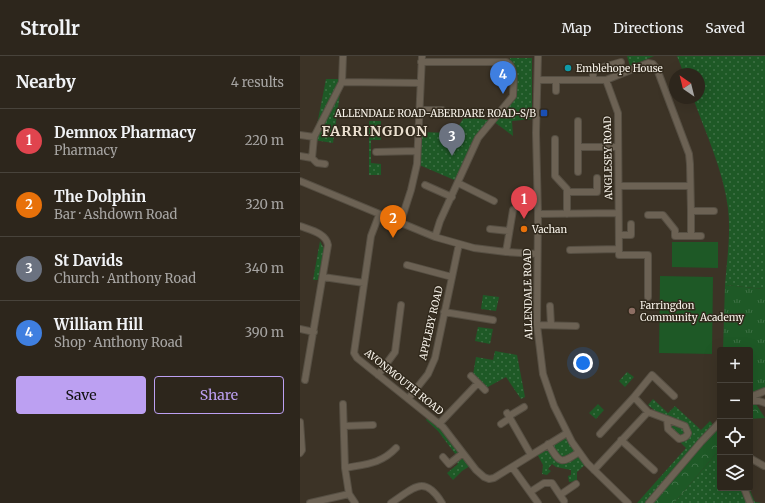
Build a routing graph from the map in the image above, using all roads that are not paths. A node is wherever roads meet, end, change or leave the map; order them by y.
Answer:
1 (343, 56) edge
2 (538, 56) edge
3 (421, 59) edge
4 (621, 62) dead end
5 (538, 80) junction
6 (556, 80) junction
7 (593, 80) junction
8 (606, 80) junction
9 (342, 82) junction
10 (420, 84) junction
11 (556, 91) dead end
12 (419, 110) junction
13 (442, 110) dead end
14 (578, 122) dead end
15 (300, 135) edge
16 (314, 137) junction
17 (555, 139) dead end
18 (578, 147) junction
19 (618, 147) junction
20 (417, 151) junction
21 (376, 152) dead end
22 (300, 156) edge
23 (312, 158) junction
24 (325, 164) dead end
25 (578, 172) dead end
26 (597, 178) dead end
27 (300, 181) edge
28 (458, 183) junction
29 (426, 185) dead end
30 (619, 186) junction
31 (690, 186) junction
32 (568, 192) junction
33 (452, 197) junction
34 (494, 201) dead end
35 (513, 210) dead end
36 (691, 211) junction
37 (714, 211) dead end
38 (618, 213) junction
39 (538, 214) junction
40 (567, 214) junction
41 (379, 215) junction
42 (648, 215) dead end
43 (400, 224) junction
44 (632, 224) dead end
45 (300, 226) edge
46 (490, 229) dead end
47 (509, 231) junction
48 (691, 236) junction
49 (701, 236) dead end
50 (435, 237) junction
51 (619, 237) junction
52 (459, 244) junction
53 (619, 249) junction
54 (570, 250) dead end
55 (506, 252) junction
56 (537, 254) junction
57 (407, 266) dead end
58 (323, 277) junction
59 (452, 277) junction
60 (364, 283) junction
61 (648, 297) dead end
62 (401, 306) dead end
63 (550, 306) dead end
64 (444, 312) junction
65 (493, 320) dead end
66 (551, 325) junction
67 (537, 326) junction
68 (576, 326) dead end
69 (300, 329) edge
70 (314, 332) junction
71 (378, 375) junction
72 (471, 376) dead end
73 (305, 380) dead end
74 (478, 383) junction
75 (484, 390) dead end
76 (765, 391) edge
77 (674, 396) dead end
78 (753, 396) edge
79 (634, 397) junction
80 (408, 399) junction
81 (753, 401) edge
82 (765, 403) edge
83 (343, 404) dead end
84 (524, 407) dead end
85 (648, 412) junction
86 (508, 416) junction
87 (667, 419) dead end
88 (300, 422) edge
89 (439, 424) junction
90 (501, 424) dead end
91 (373, 425) dead end
92 (717, 425) edge
93 (344, 426) junction
94 (567, 433) junction
95 (600, 434) dead end
96 (621, 440) junction
97 (548, 444) junction
98 (396, 448) dead end
99 (579, 452) junction
100 (300, 453) edge
101 (462, 453) junction
102 (531, 455) junction
103 (443, 457) dead end
104 (753, 460) edge
105 (764, 466) dead end
106 (512, 467) junction
107 (346, 468) junction
108 (594, 470) junction
109 (654, 470) dead end
110 (576, 484) dead end
111 (745, 491) edge
112 (530, 492) junction
113 (349, 494) junction
114 (560, 495) junction
115 (564, 501) dead end
116 (310, 503) edge
117 (355, 503) edge
118 (392, 503) edge
119 (442, 503) edge
120 (538, 503) edge
121 (628, 503) edge
122 (649, 503) edge
123 (750, 503) edge

1 - 9 street
2 - 5 street, ALLENDALE ROAD
3 - 10 street
3 - 28 street
4 - 7 street
5 - 6 street
5 - 39 street, ALLENDALE ROAD
6 - 7 street
6 - 11 street
7 - 8 street
8 - 19 street, ANGLESEY ROAD
8 - 31 street
9 - 10 street
9 - 16 street
10 - 12 street
12 - 13 street
12 - 20 street
14 - 18 street
15 - 16 street
16 - 23 street
17 - 32 street
18 - 19 street
18 - 25 street
19 - 30 street, ANGLESEY ROAD
20 - 21 street
20 - 43 street
22 - 23 street
23 - 24 street
26 - 32 street
27 - 41 street
28 - 33 street
28 - 34 street
29 - 33 street
30 - 31 street
30 - 38 street, ANGLESEY ROAD
31 - 36 street
32 - 40 street
33 - 50 street
35 - 47 street
36 - 37 street
36 - 48 street
38 - 40 street
38 - 51 street, ANGLESEY ROAD
39 - 40 street
39 - 56 street, ALLENDALE ROAD
41 - 43 street
41 - 60 street, AVONMOUTH ROAD
42 - 48 street
43 - 50 street
44 - 51 street
45 - 58 street
46 - 47 street
47 - 55 street
48 - 49 street
50 - 52 street
51 - 53 street, ANGLESEY ROAD
52 - 55 street
52 - 59 street, APPLEBY ROAD
53 - 54 street
53 - 61 street
55 - 56 street
56 - 67 street, ALLENDALE ROAD
57 - 59 street
58 - 60 street
58 - 70 street
59 - 64 street, APPLEBY ROAD
60 - 71 street, AVONMOUTH ROAD
62 - 71 street
63 - 66 street
64 - 65 street
64 - 80 street, APPLEBY ROAD
66 - 67 street
66 - 68 street
67 - 94 street, ALLENDALE ROAD
69 - 70 street
70 - 73 street
71 - 80 street, AVONMOUTH ROAD
72 - 74 street
74 - 75 street
74 - 89 street
76 - 78 street
77 - 79 street
79 - 85 street
79 - 95 street
80 - 89 street, AVONMOUTH ROAD
81 - 82 street
83 - 93 street
84 - 86 street
85 - 87 street
85 - 96 street
86 - 90 street
86 - 102 street
88 - 100 street
89 - 101 street, AVONMOUTH ROAD
91 - 93 street
92 - 122 street
93 - 107 street
94 - 97 street, AVONMOUTH ROAD
94 - 99 street, ALLENDALE ROAD
96 - 108 street
96 - 109 street
97 - 99 street
97 - 102 street, AVONMOUTH ROAD
98 - 107 street
99 - 108 street, ALLENDALE ROAD
101 - 103 street
101 - 106 street, AVONMOUTH ROAD
102 - 106 street, AVONMOUTH ROAD
104 - 105 street
106 - 112 street
107 - 113 street
108 - 121 street, ALLENDALE ROAD
110 - 114 street
111 - 123 street
112 - 114 street
112 - 120 street
113 - 116 street
113 - 117 street
114 - 115 street
118 - 119 street

